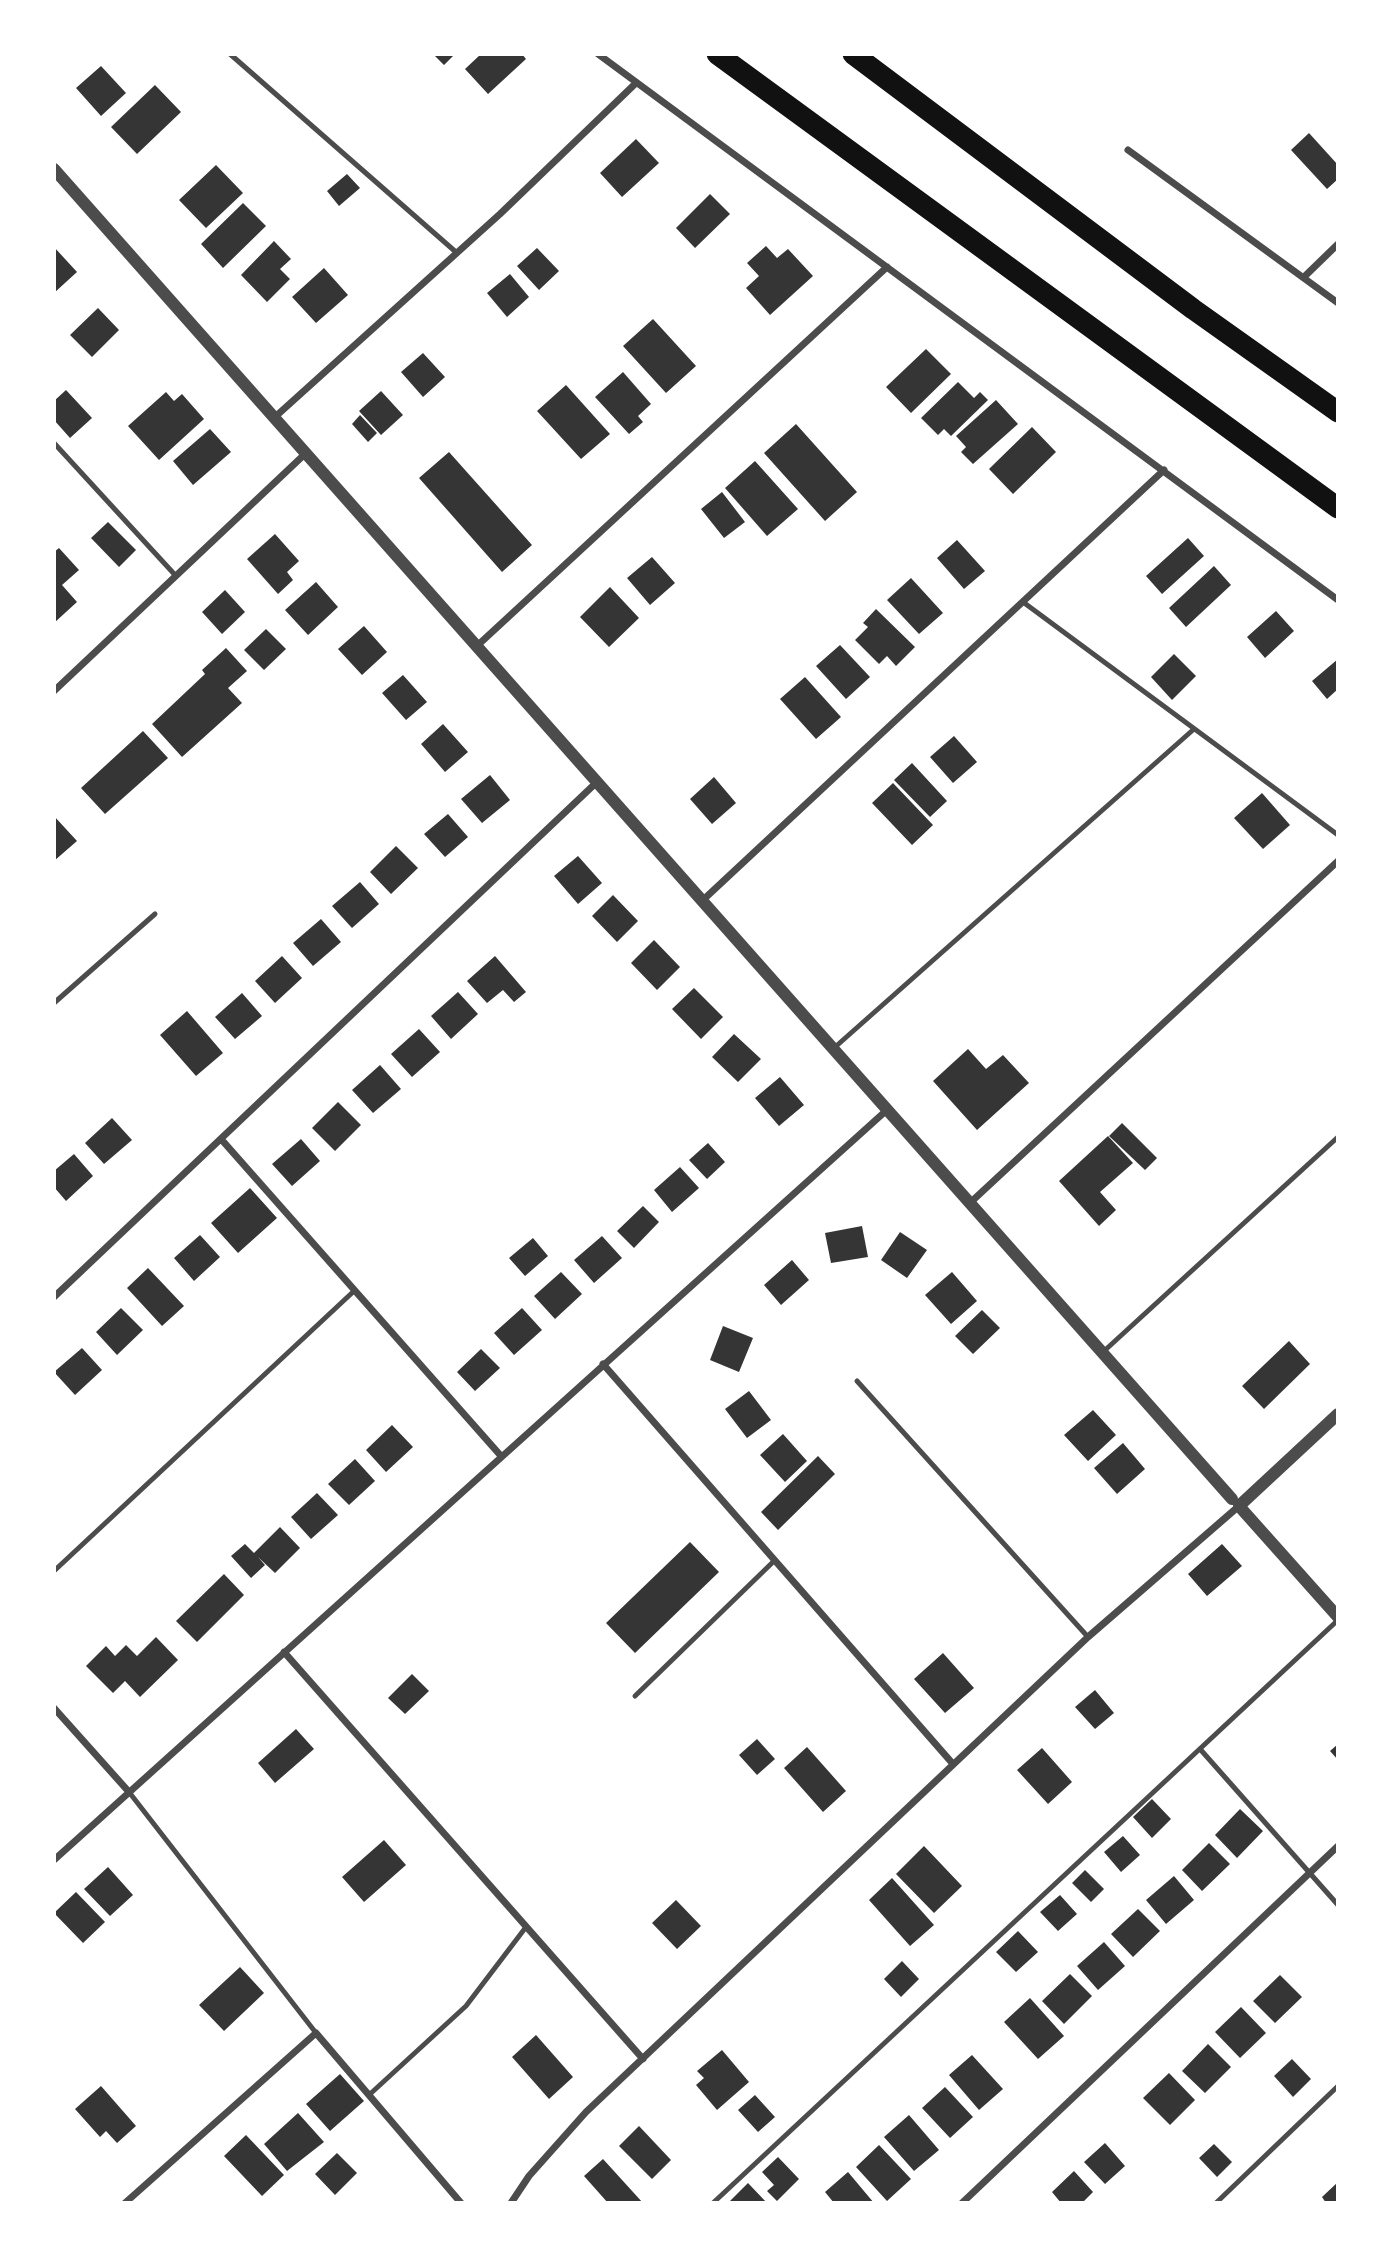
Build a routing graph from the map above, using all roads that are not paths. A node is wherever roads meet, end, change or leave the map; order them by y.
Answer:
1 (230, 54) edge
2 (598, 54) edge
3 (717, 54) edge
4 (853, 54) edge
5 (636, 83) junction
6 (1128, 150) dead end
7 (54, 169) edge
8 (1338, 244) edge
9 (457, 253) junction
10 (887, 267) junction
11 (1304, 277) junction
12 (1338, 303) edge
13 (1338, 412) edge
14 (275, 417) junction
15 (54, 443) edge
16 (307, 452) junction
17 (1164, 470) junction
18 (1338, 508) edge
19 (176, 576) junction
20 (1338, 600) edge
21 (1023, 603) junction
22 (478, 645) junction
23 (54, 691) edge
24 (1194, 729) junction
25 (598, 781) junction
26 (1338, 835) edge
27 (1338, 861) edge
28 (703, 900) junction
29 (155, 914) dead end
30 (54, 1003) edge
31 (834, 1048) junction
32 (887, 1109) junction
33 (1338, 1137) edge
34 (221, 1139) junction
35 (971, 1202) junction
36 (354, 1291) junction
37 (54, 1297) edge
38 (1103, 1352) junction
39 (603, 1364) junction
40 (857, 1381) dead end
41 (1338, 1414) edge
42 (501, 1456) junction
43 (1235, 1503) junction
44 (774, 1561) junction
45 (54, 1571) edge
46 (1338, 1619) edge
47 (1088, 1636) junction
48 (284, 1652) junction
49 (635, 1696) dead end
50 (54, 1708) edge
51 (1200, 1749) junction
52 (953, 1764) junction
53 (129, 1792) junction
54 (1338, 1846) edge
55 (54, 1860) edge
56 (1308, 1873) junction
57 (1338, 1905) edge
58 (526, 1927) junction
59 (316, 2033) junction
60 (643, 2059) junction
61 (1338, 2086) edge
62 (369, 2095) junction
63 (125, 2203) edge
64 (461, 2203) edge
65 (511, 2203) edge
66 (713, 2203) edge
67 (962, 2203) edge
68 (1216, 2203) edge

1 - 9 lane
2 - 5 street
3 - 18 highway
4 - 13 highway
5 - 9 street
5 - 10 street
6 - 11 street
7 - 14 street
8 - 11 street
9 - 14 street
10 - 17 street
10 - 22 street
11 - 12 street
14 - 16 street
15 - 19 lane
16 - 19 street
16 - 22 street
17 - 20 street
17 - 21 street
19 - 23 street
21 - 24 lane
21 - 28 street
22 - 25 street
24 - 26 lane
24 - 31 lane
25 - 28 street
25 - 34 street
27 - 35 street
28 - 31 street
29 - 30 lane
31 - 32 street
32 - 35 street
32 - 39 street
33 - 38 lane
34 - 36 street
34 - 37 street
35 - 38 street
36 - 42 street
36 - 45 lane
38 - 43 street
39 - 42 street
39 - 44 street
40 - 47 lane
41 - 43 street
42 - 48 street
43 - 46 street
43 - 47 street
44 - 49 lane
44 - 52 street
46 - 51 lane
47 - 52 street
48 - 53 street
48 - 58 street
50 - 53 street
51 - 56 lane
51 - 66 lane
52 - 60 street
53 - 55 street
53 - 59 lane
54 - 56 street
56 - 57 lane
56 - 67 street
58 - 60 street
58 - 62 lane
59 - 62 street
59 - 63 street
60 - 65 street
61 - 68 lane
62 - 64 street

